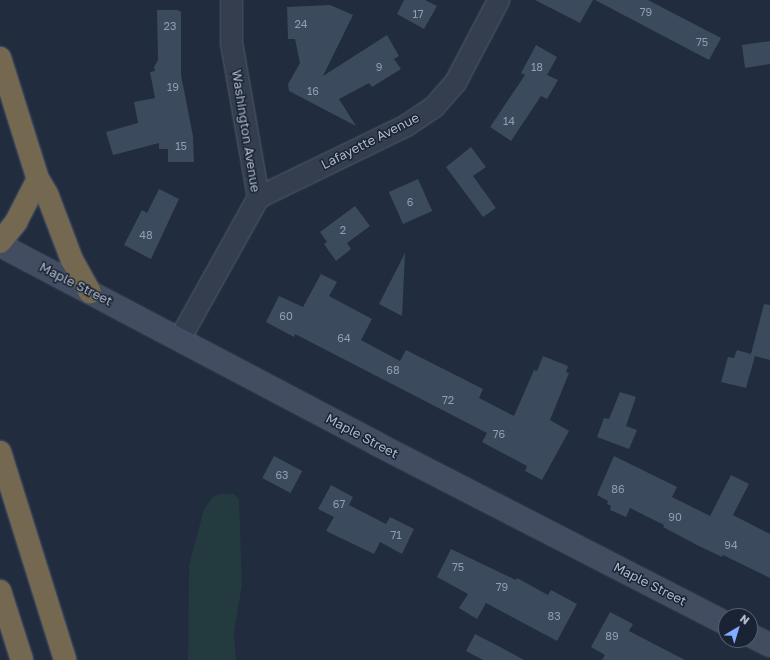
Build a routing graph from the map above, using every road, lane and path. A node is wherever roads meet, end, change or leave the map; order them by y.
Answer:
1 (231, 0) edge
2 (498, 0) edge
3 (0, 58) edge
4 (38, 179) junction
5 (258, 197) junction
6 (0, 242) edge
7 (0, 245) edge
8 (90, 292) junction
9 (179, 339) junction
10 (0, 452) edge
11 (0, 591) edge
12 (718, 619) edge
13 (758, 639) edge
14 (770, 645) edge
15 (22, 660) edge
16 (65, 660) edge

1 - 5 street, Washington Avenue
2 - 5 street, Lafayette Avenue
3 - 4 highway
4 - 6 highway
4 - 8 highway
5 - 9 street, Washington Avenue
7 - 8 street, Maple Street
8 - 9 street, Maple Street
9 - 12 street, Maple Street
10 - 16 highway
11 - 15 highway
13 - 14 street

